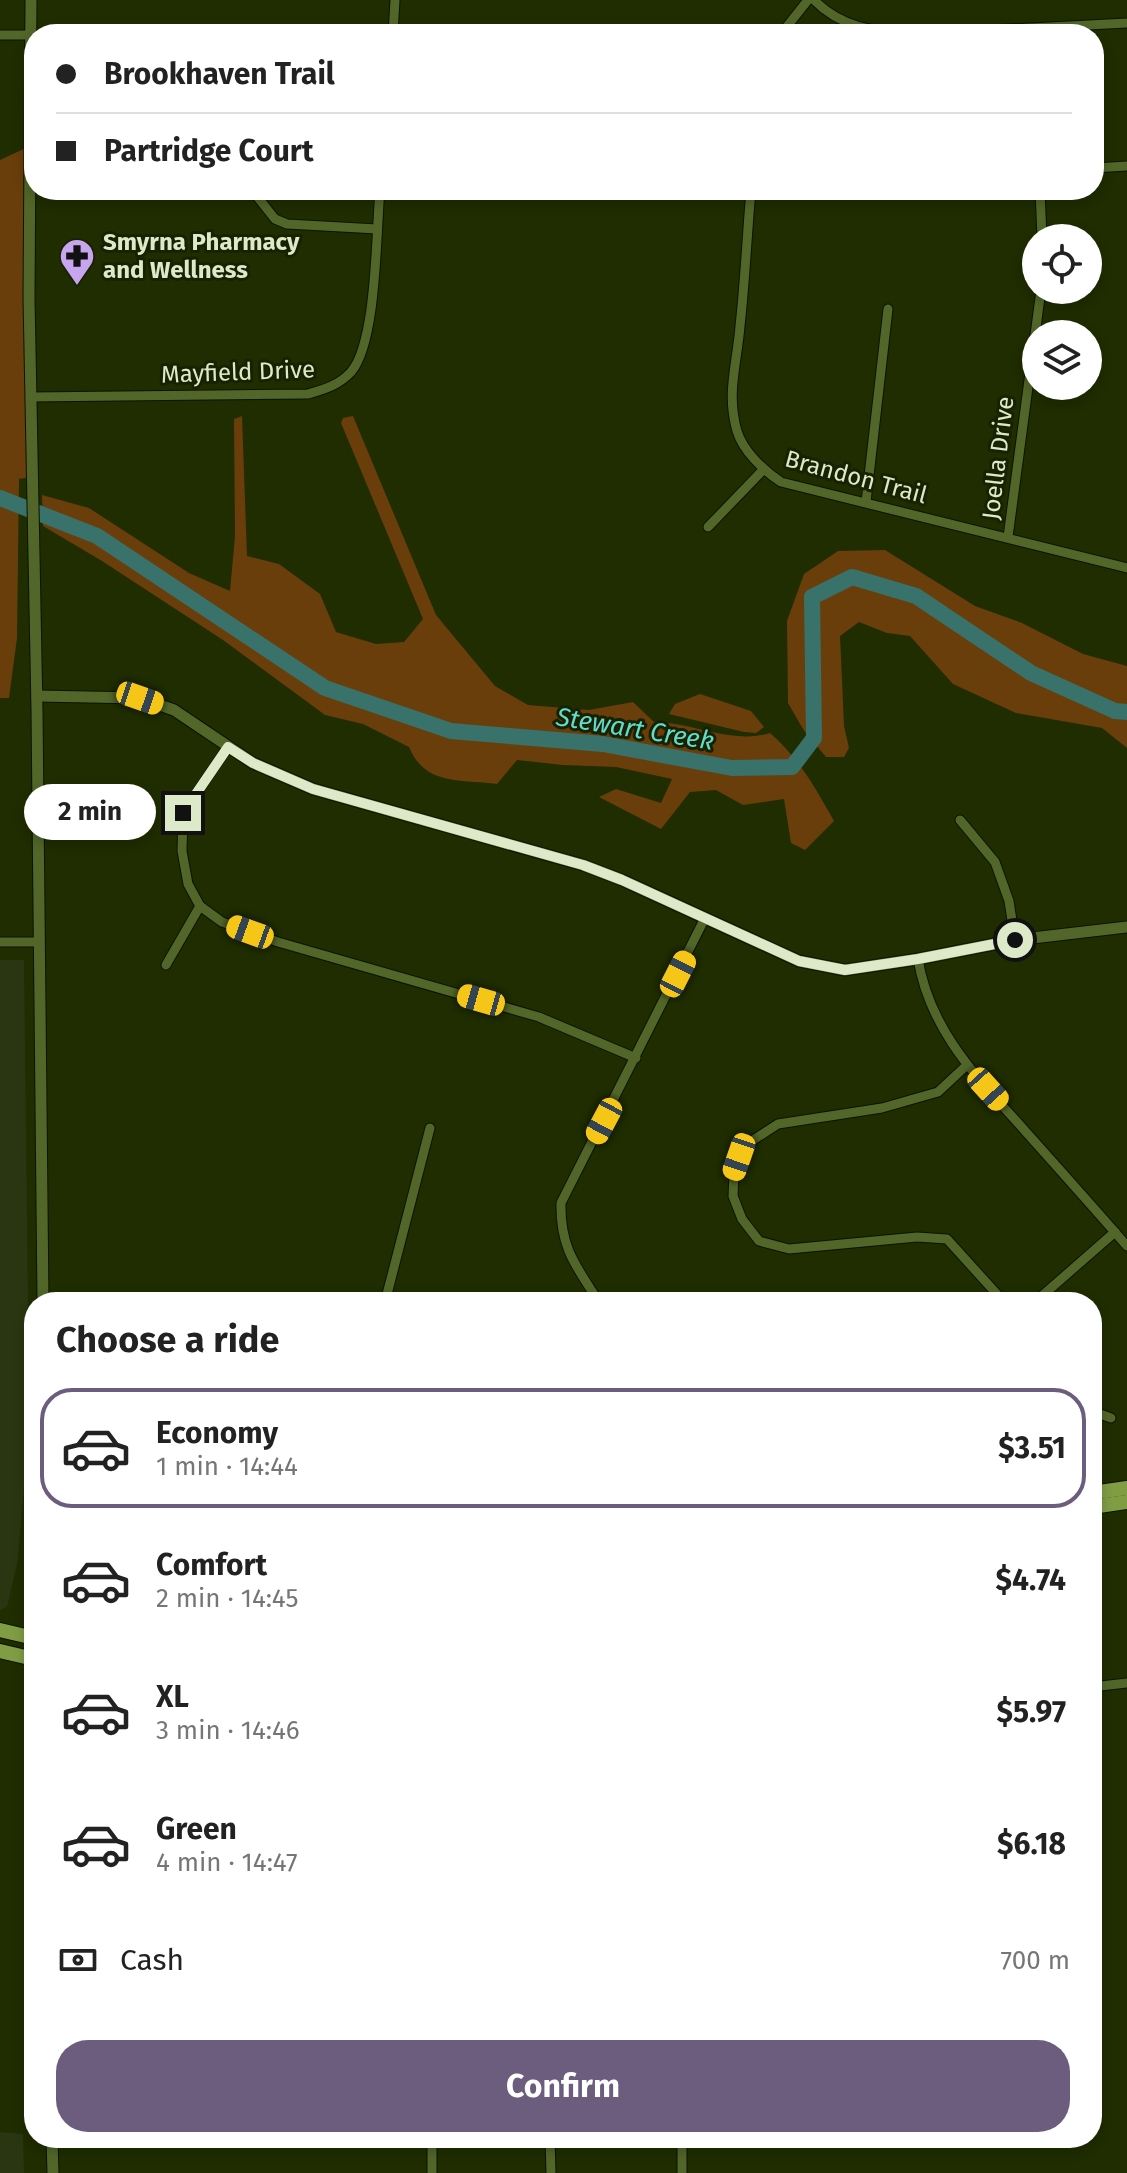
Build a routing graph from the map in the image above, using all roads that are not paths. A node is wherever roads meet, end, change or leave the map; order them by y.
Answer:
1 (31, 0) edge
2 (395, 0) edge
3 (808, 0) edge
4 (814, 0) edge
5 (1127, 23) edge
6 (31, 24) edge
7 (394, 24) edge
8 (789, 24) edge
9 (852, 24) edge
10 (1104, 25) edge
11 (0, 35) edge
12 (24, 35) edge
13 (1127, 166) edge
14 (1104, 167) edge
15 (31, 200) edge
16 (260, 200) edge
17 (379, 200) edge
18 (750, 200) edge
19 (1040, 200) edge
20 (1041, 224) edge
21 (377, 229) junction
22 (1039, 304) edge
23 (888, 309) dead end
24 (31, 397) junction
25 (764, 469) junction
26 (866, 502) junction
27 (708, 527) dead end
28 (1008, 537) junction
29 (1127, 568) edge
30 (37, 696) junction
31 (228, 747) junction
32 (960, 820) dead end
33 (200, 906) junction
34 (705, 918) junction
35 (1127, 927) edge
36 (1015, 940) junction
37 (0, 942) edge
38 (39, 942) junction
39 (918, 959) junction
40 (166, 965) dead end
41 (636, 1058) junction
42 (967, 1065) junction
43 (430, 1128) dead end
44 (1115, 1232) junction
45 (1127, 1246) edge
46 (43, 1292) edge
47 (388, 1292) edge
48 (593, 1292) edge
49 (995, 1292) edge
50 (1046, 1292) edge
51 (1102, 1415) edge
52 (1111, 1418) dead end
53 (1127, 1488) edge
54 (1102, 1492) edge
55 (1127, 1502) edge
56 (1102, 1506) edge
57 (0, 1630) edge
58 (24, 1636) edge
59 (0, 1651) edge
60 (24, 1657) edge
61 (1127, 1683) edge
62 (1102, 1686) edge
63 (52, 2148) edge
64 (432, 2148) edge
65 (550, 2148) edge
66 (682, 2148) edge
67 (53, 2173) edge
68 (432, 2173) edge
69 (551, 2173) edge
70 (682, 2173) edge

1 - 6 street
2 - 7 street
3 - 8 street
4 - 9 street
5 - 10 street
11 - 12 street
13 - 14 street
15 - 24 street
16 - 21 street
17 - 21 street, Mayfield Drive
18 - 25 street, Brandon Trail
19 - 20 street
21 - 24 street, Mayfield Drive
22 - 28 street, Joella Drive
23 - 26 street
24 - 30 street
25 - 26 street, Brandon Trail
25 - 27 street
26 - 28 street, Brandon Trail
28 - 29 street, Brandon Trail
30 - 31 street
30 - 38 street
31 - 33 street
31 - 34 street
32 - 36 street
33 - 40 street
33 - 41 street
34 - 39 street
34 - 41 street
35 - 36 street
36 - 39 street
37 - 38 street
38 - 46 street
39 - 42 street
41 - 48 street
42 - 44 street
42 - 49 street
43 - 47 street
44 - 45 street
44 - 50 street
51 - 52 street
53 - 54 main road
55 - 56 main road
57 - 58 main road
59 - 60 main road
61 - 62 street
63 - 67 street
64 - 68 street
65 - 69 street
66 - 70 street

